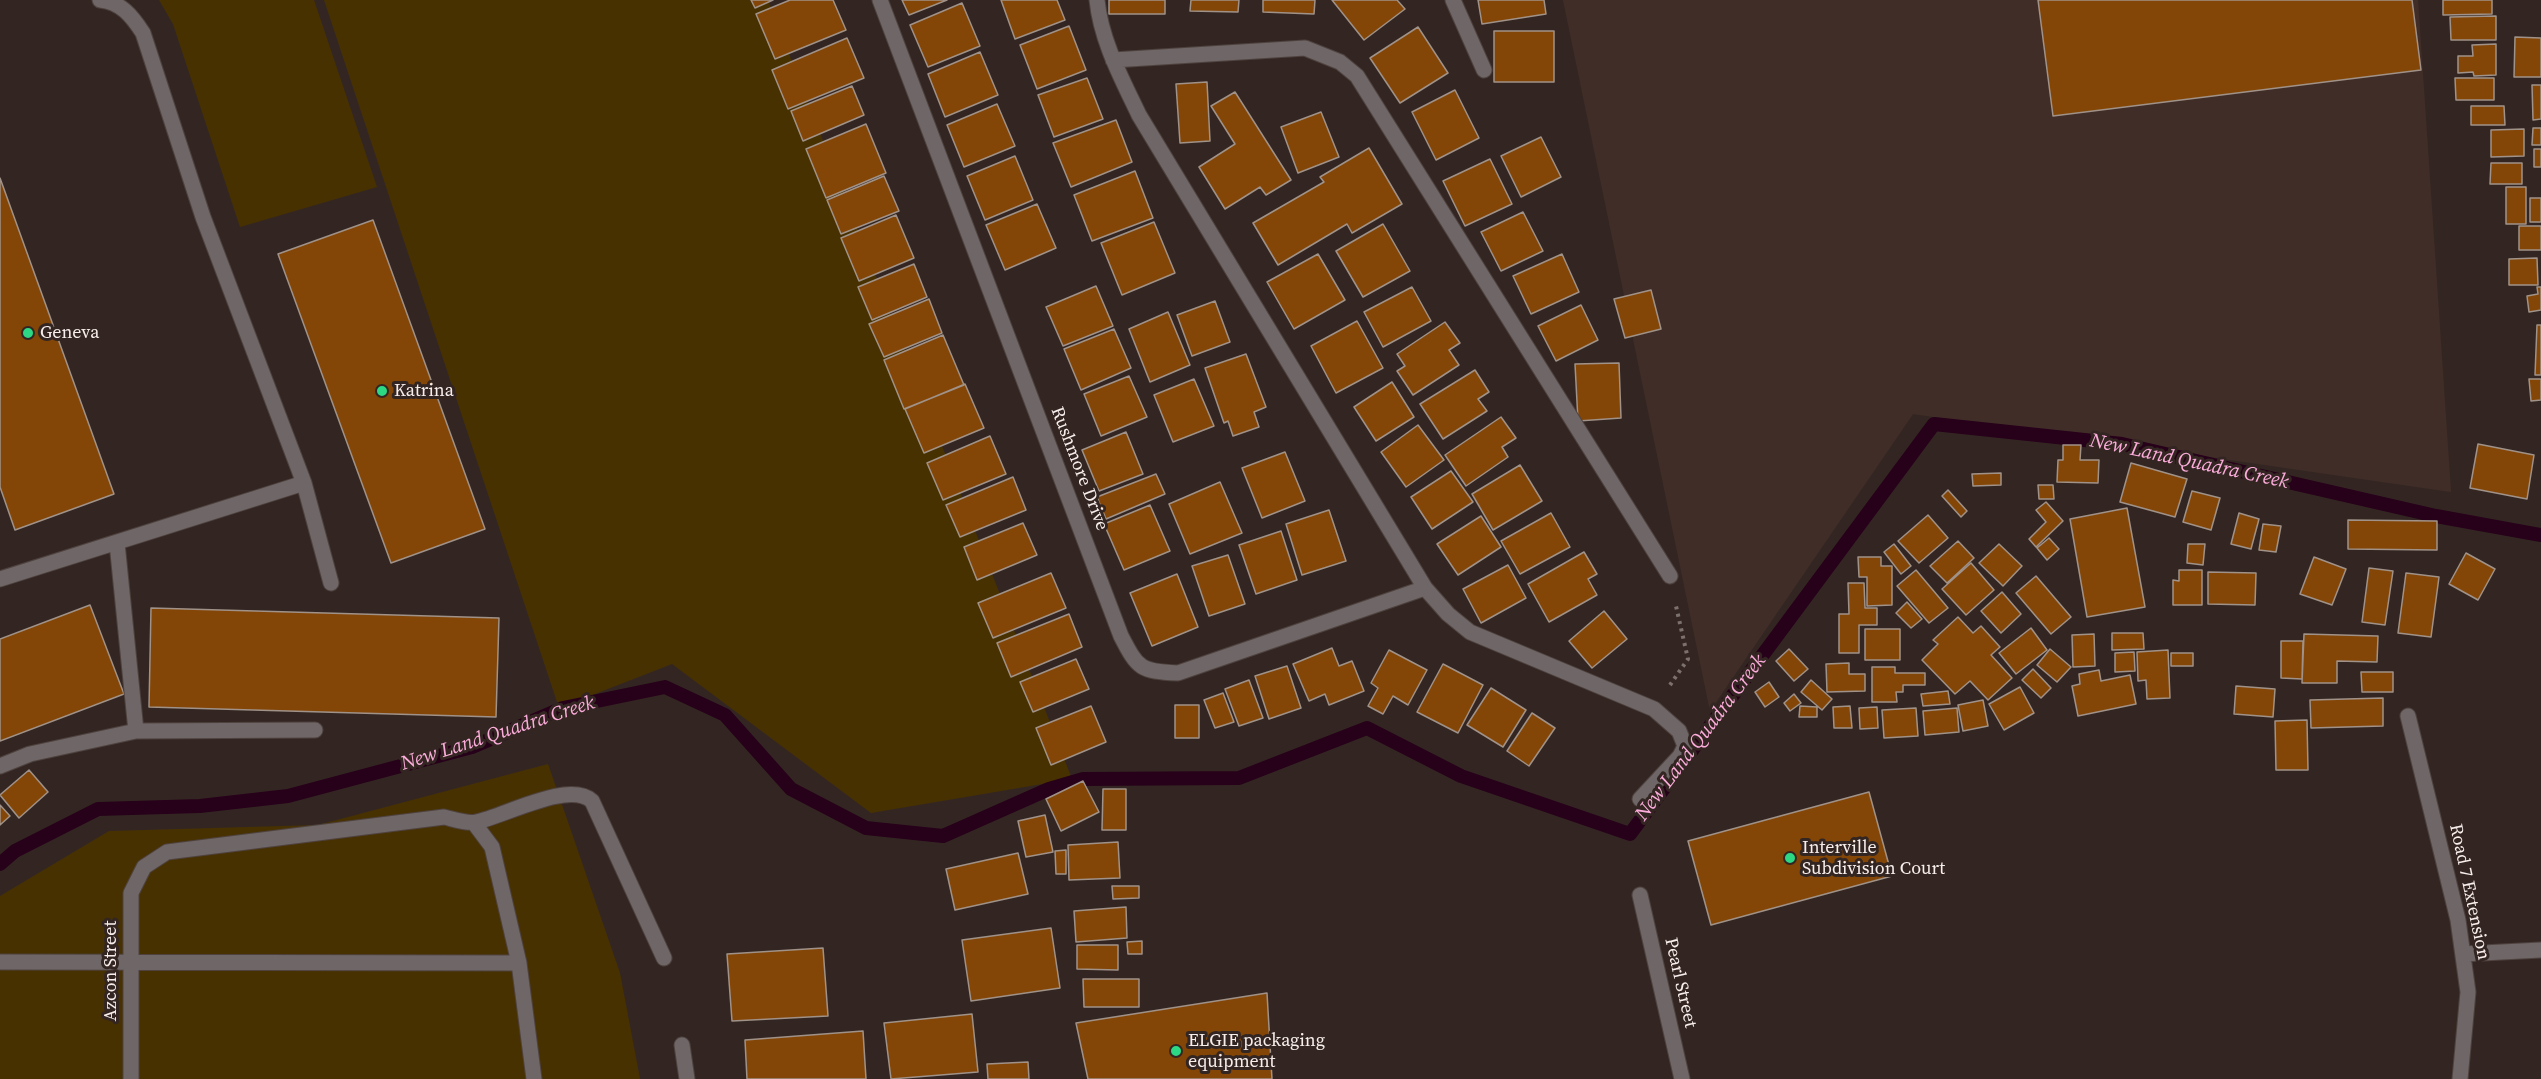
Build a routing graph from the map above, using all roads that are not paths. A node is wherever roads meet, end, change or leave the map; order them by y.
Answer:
1 (100, 0) edge
2 (880, 0) edge
3 (1097, 0) edge
4 (1453, 0) edge
5 (1113, 60) junction
6 (1484, 70) dead end
7 (304, 483) junction
8 (117, 543) junction
9 (1670, 576) road end
10 (0, 579) edge
11 (331, 583) dead end
12 (1425, 588) junction
13 (2408, 716) dead end
14 (315, 730) dead end
15 (136, 731) junction
16 (0, 766) edge
17 (1640, 799) dead end
18 (474, 823) junction
19 (1640, 895) dead end
20 (2541, 950) edge
21 (2463, 954) junction
22 (664, 958) dead end
23 (0, 962) edge
24 (130, 962) junction
25 (519, 963) junction
26 (682, 1045) dead end
27 (131, 1079) edge
28 (534, 1079) edge
29 (687, 1079) edge
30 (1682, 1079) edge
31 (2460, 1079) edge

1 - 7 street
2 - 12 street, Rushmore Drive
3 - 5 street
4 - 6 street
5 - 9 street
5 - 12 street
7 - 8 street
7 - 11 street
8 - 10 street
8 - 15 street
12 - 17 street
13 - 21 street, Road 7 Extension
14 - 15 street
15 - 16 street
18 - 22 street
18 - 24 street, Azcon Street
18 - 25 street
19 - 30 street, Pearl Street
20 - 21 street
21 - 31 street, Road 7 Extension
23 - 24 street
24 - 25 street
24 - 27 street, Azcon Street
25 - 28 street
26 - 29 street

